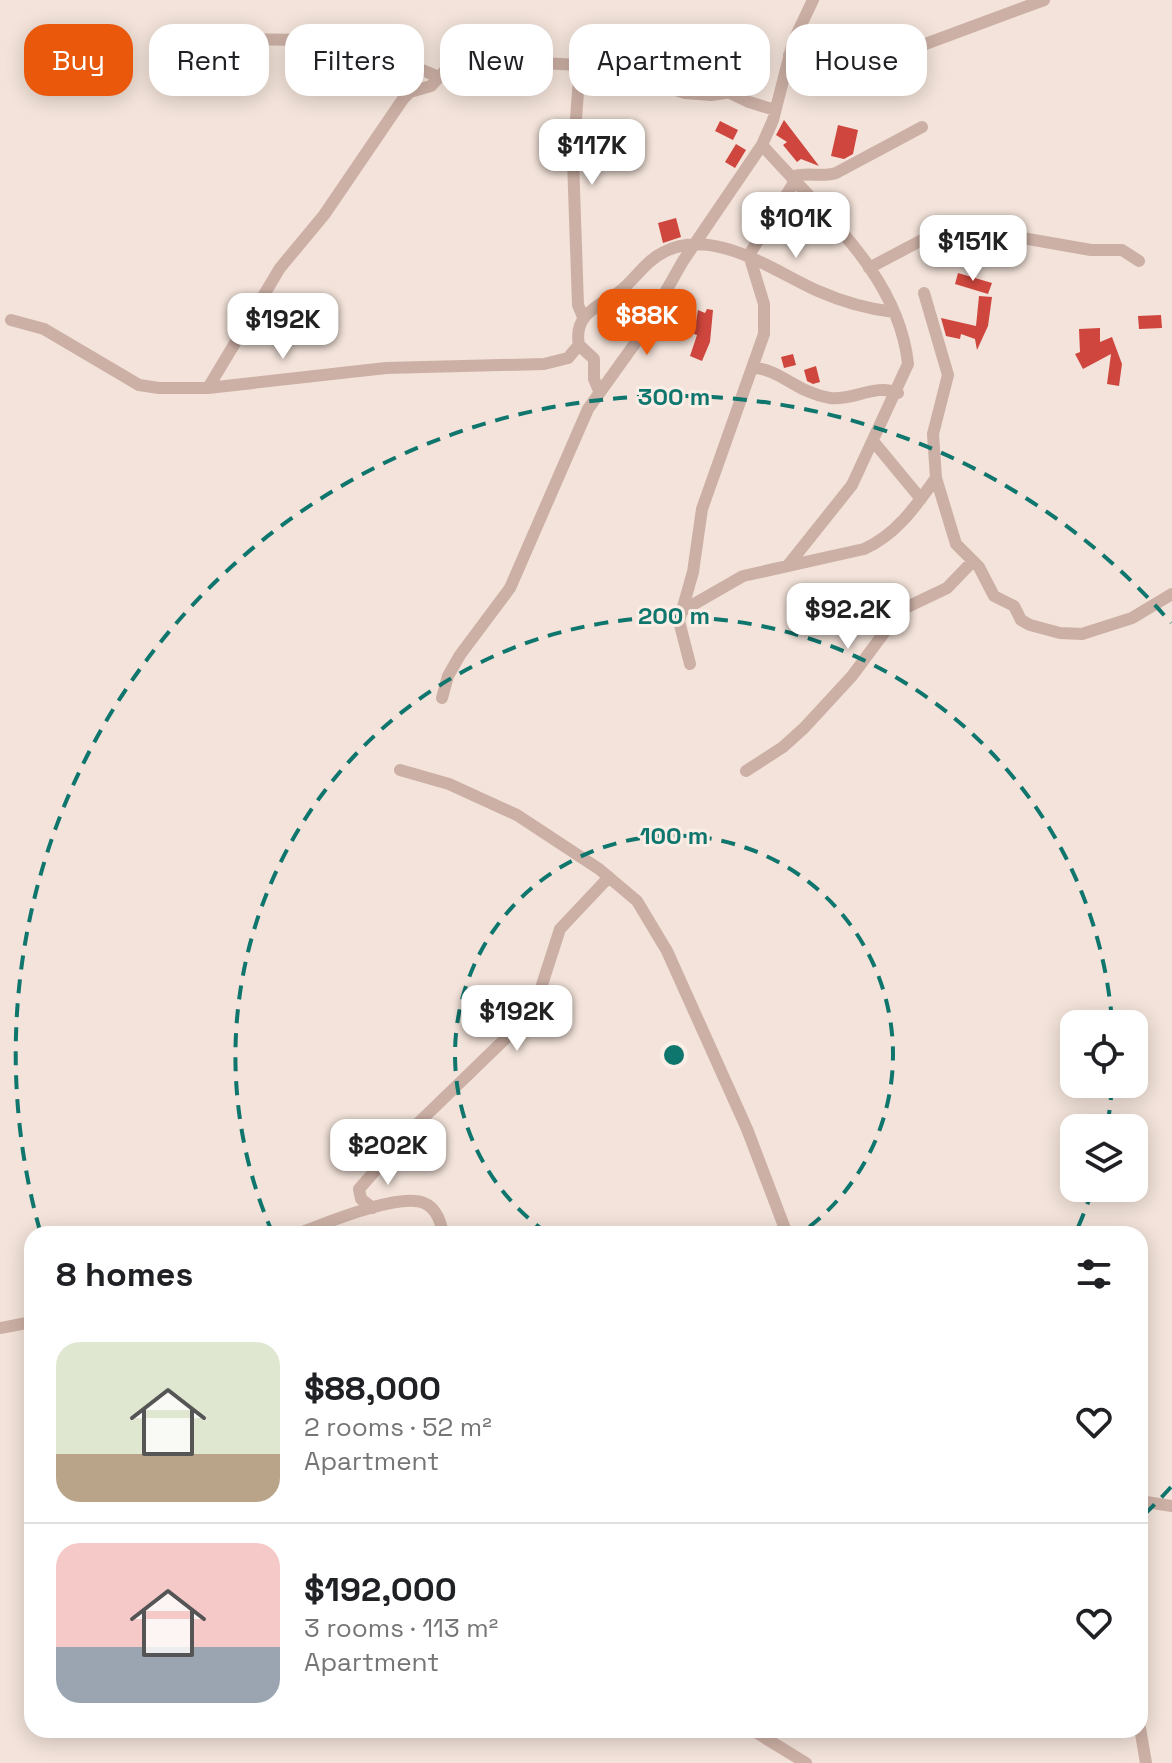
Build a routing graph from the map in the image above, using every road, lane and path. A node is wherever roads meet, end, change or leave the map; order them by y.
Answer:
1 (813, 0) edge
2 (1044, 0) edge
3 (803, 24) edge
4 (269, 40) edge
5 (927, 43) edge
6 (569, 64) edge
7 (786, 67) edge
8 (439, 77) junction
9 (578, 96) edge
10 (742, 96) edge
11 (775, 110) junction
12 (922, 127) dead end
13 (762, 145) junction
14 (793, 179) junction
15 (693, 246) junction
16 (749, 255) junction
17 (1139, 261) dead end
18 (869, 268) junction
19 (924, 293) dead end
20 (894, 312) junction
21 (583, 317) junction
22 (11, 320) dead end
23 (579, 345) junction
24 (754, 368) junction
25 (208, 388) junction
26 (599, 391) junction
27 (898, 393) junction
28 (873, 441) junction
29 (936, 478) junction
30 (921, 499) junction
31 (972, 562) junction
32 (789, 564) junction
33 (1172, 594) edge
34 (682, 611) junction
35 (690, 664) dead end
36 (442, 698) dead end
37 (400, 770) dead end
38 (746, 771) dead end
39 (609, 877) junction
40 (373, 1208) junction
41 (320, 1226) edge
42 (440, 1226) edge
43 (784, 1226) edge
44 (24, 1324) edge
45 (0, 1328) edge
46 (1148, 1502) edge
47 (1172, 1506) edge
48 (765, 1738) edge
49 (1142, 1738) edge
50 (806, 1763) edge
51 (1146, 1763) edge

1 - 3 street
2 - 5 street
4 - 8 street
6 - 8 street
7 - 11 street
8 - 25 street
9 - 21 street
10 - 11 street
11 - 13 street
12 - 14 street
13 - 14 street
13 - 15 street
14 - 16 street
14 - 18 street
15 - 16 street
15 - 21 street
15 - 26 street
16 - 20 street
16 - 24 street
17 - 18 street
18 - 20 street
19 - 29 street
20 - 27 street
21 - 23 street
22 - 25 street
23 - 25 street
23 - 26 street
24 - 27 street
24 - 34 street
26 - 36 street
27 - 28 street
28 - 30 street
28 - 32 street
29 - 30 street
29 - 31 street
30 - 32 street
31 - 33 street
31 - 38 street
32 - 34 street
34 - 35 street
37 - 39 street
39 - 40 street
39 - 43 street
40 - 41 street
40 - 42 street
44 - 45 street
46 - 47 street
48 - 50 street
49 - 51 street

